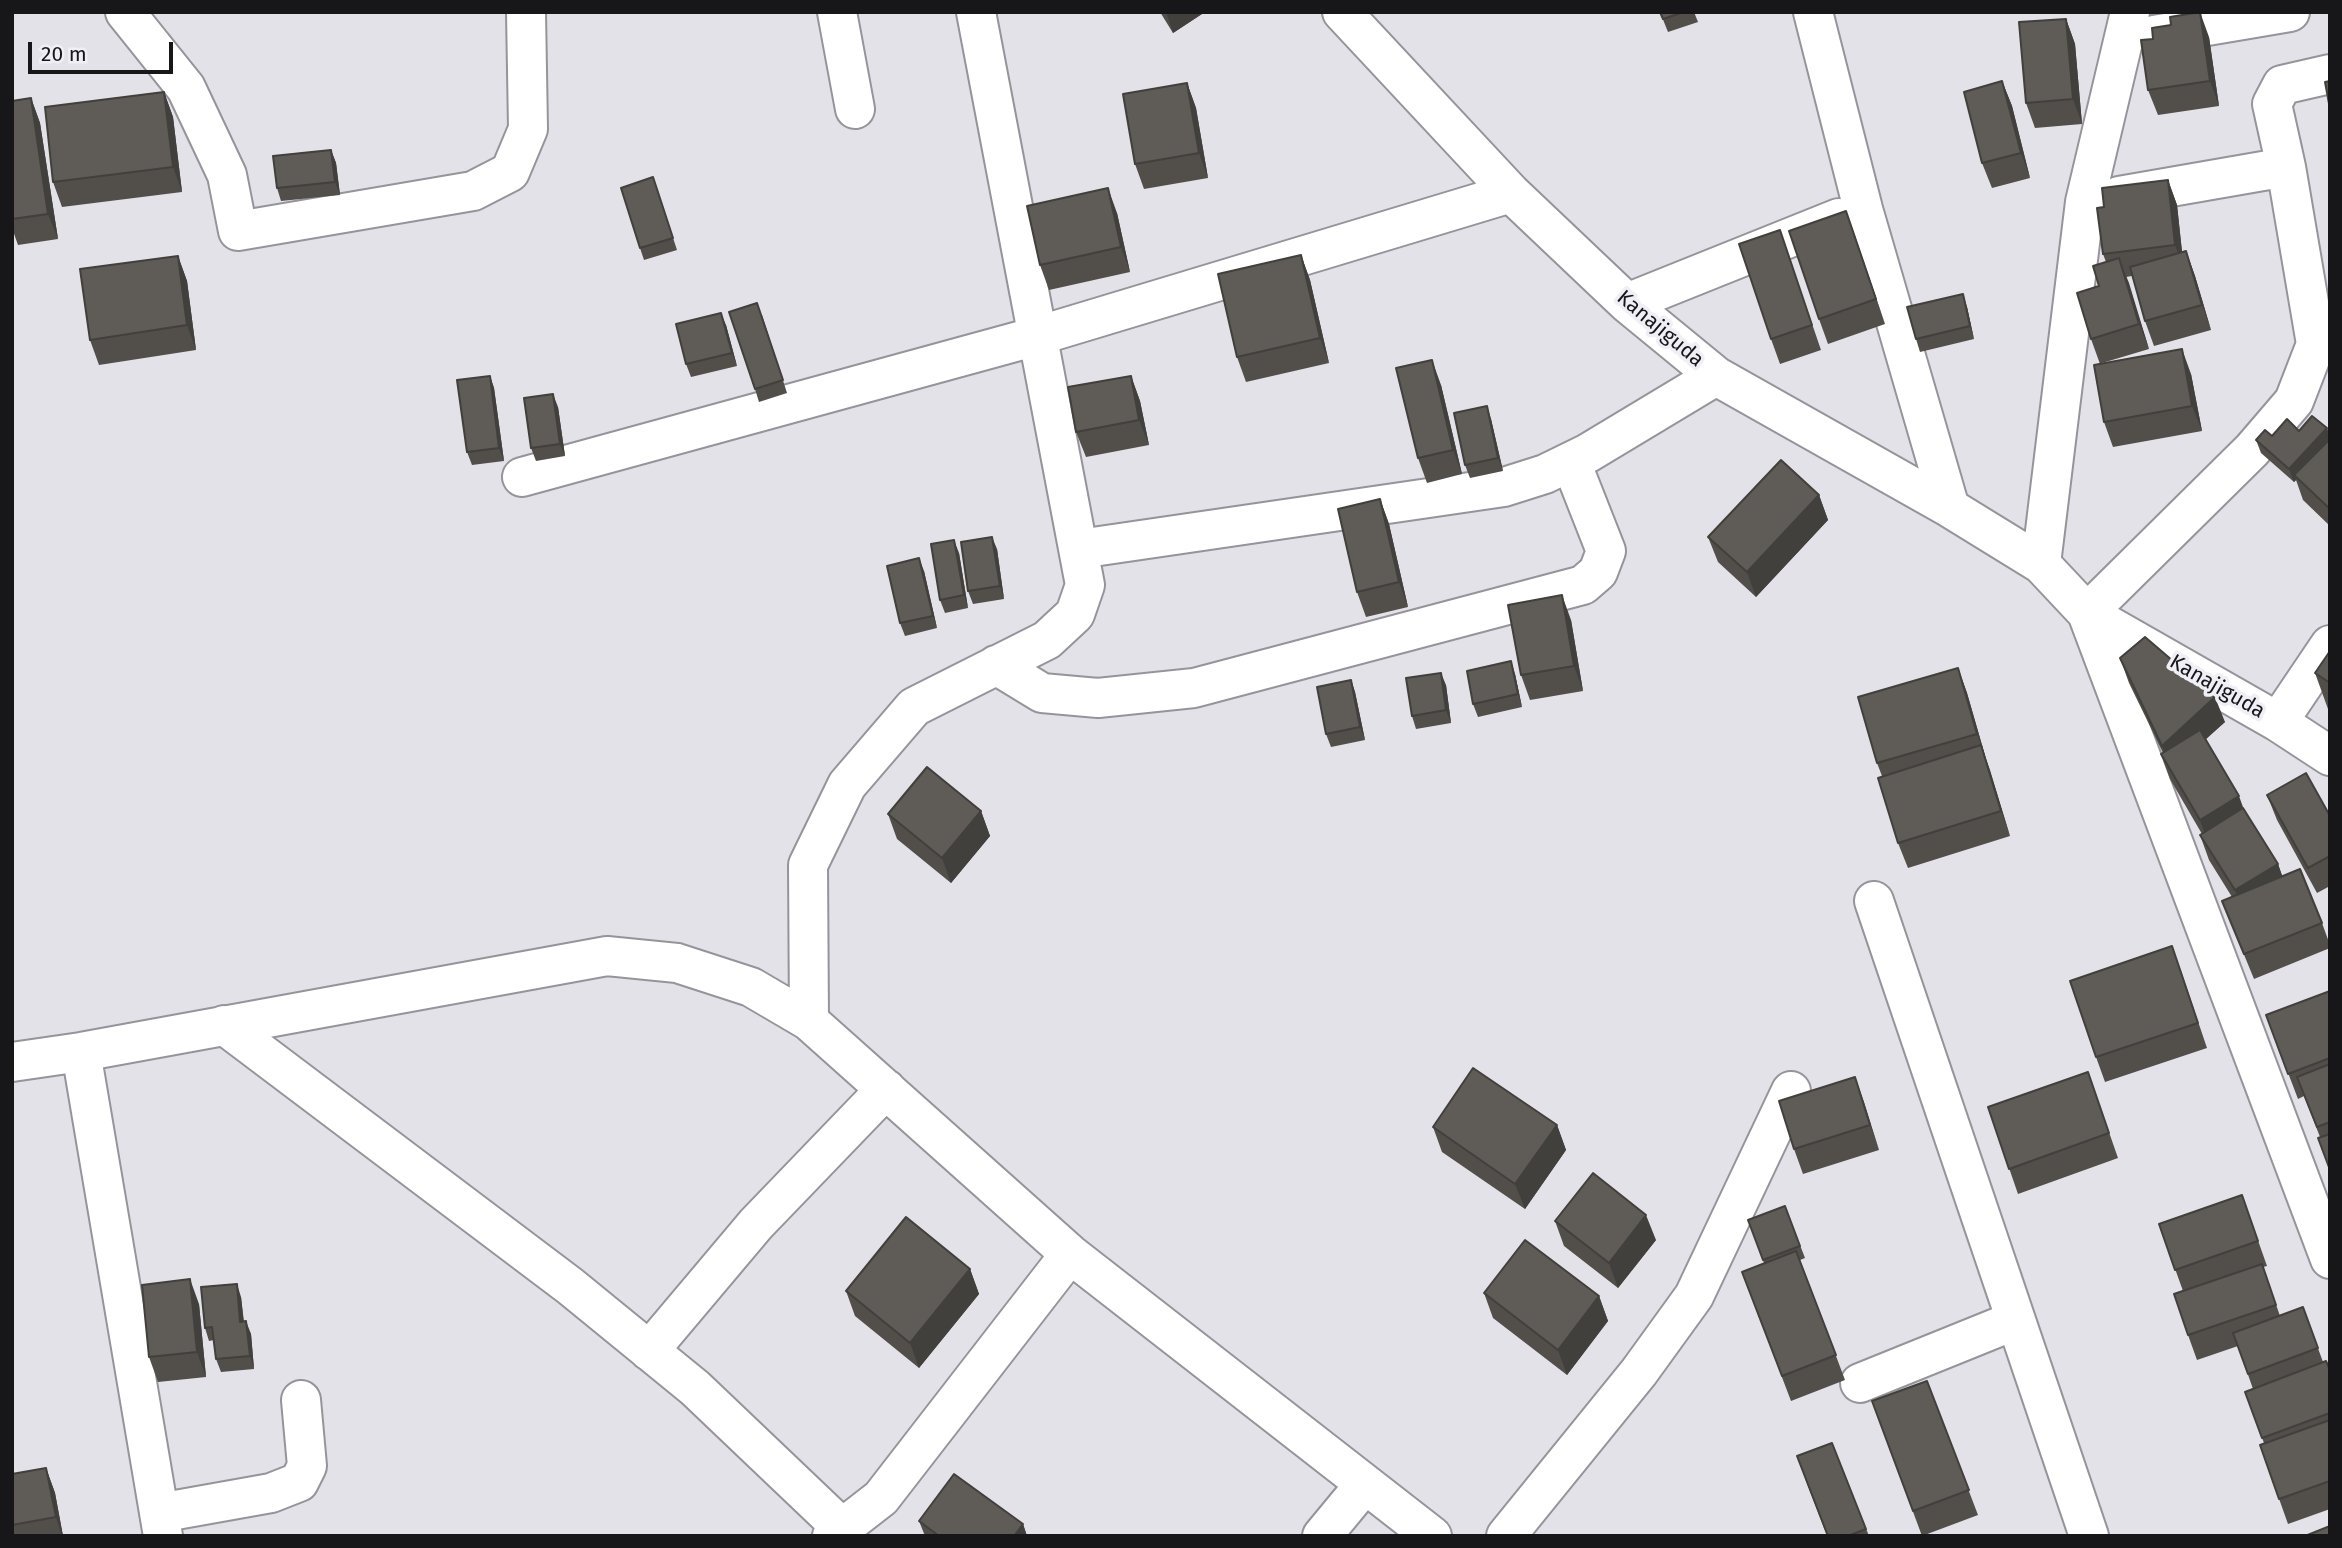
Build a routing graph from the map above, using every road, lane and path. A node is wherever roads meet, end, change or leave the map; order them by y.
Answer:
1 (125, 12) edge
2 (526, 12) edge
3 (836, 12) edge
4 (976, 12) edge
5 (1342, 12) edge
6 (1813, 12) edge
7 (2290, 12) edge
8 (2127, 26) edge
9 (2330, 74) edge
10 (855, 109) dead end
11 (2286, 167) junction
12 (1511, 192) junction
13 (2085, 202) junction
14 (1863, 209) junction
15 (1627, 303) junction
16 (1037, 335) junction
17 (1716, 376) junction
18 (1571, 462) junction
19 (523, 477) dead end
20 (1950, 508) junction
21 (1079, 549) junction
22 (2041, 564) junction
23 (2087, 613) junction
24 (2330, 645) edge
25 (996, 665) junction
26 (2278, 722) junction
27 (2330, 756) edge
28 (1874, 901) dead end
29 (809, 1021) junction
30 (224, 1026) junction
31 (81, 1052) junction
32 (12, 1062) edge
33 (886, 1089) junction
34 (1791, 1091) dead end
35 (1070, 1254) junction
36 (2330, 1258) edge
37 (2016, 1320) junction
38 (649, 1351) junction
39 (1860, 1384) dead end
40 (301, 1400) dead end
41 (1365, 1484) junction
42 (161, 1525) edge
43 (837, 1532) edge
44 (1322, 1536) edge
45 (1432, 1536) edge
46 (1506, 1536) edge
47 (2089, 1536) edge

1 - 2 street
3 - 10 street
4 - 16 street
5 - 12 street, Kanajiguda
6 - 14 street
7 - 8 street
8 - 13 street
9 - 11 street
11 - 13 street
11 - 23 street
12 - 15 street, Kanajiguda
12 - 16 street
13 - 22 street
14 - 15 street
14 - 20 street
15 - 17 street, Kanajiguda
16 - 19 street
16 - 21 street
17 - 18 street
17 - 20 street, Kanajiguda
18 - 21 street
18 - 25 street
20 - 22 street, Kanajiguda
21 - 25 street
22 - 23 street, Kanajiguda
23 - 26 street, Kanajiguda
23 - 36 street
24 - 26 street
25 - 29 street
26 - 27 street, Kanajiguda
28 - 37 street
29 - 30 street
29 - 33 street
30 - 31 street
30 - 38 street
31 - 32 street
31 - 42 street
33 - 35 street
33 - 38 street
34 - 46 street
35 - 41 street
35 - 43 street
37 - 39 street
37 - 47 street
38 - 43 street
40 - 42 street
41 - 44 street
41 - 45 street

